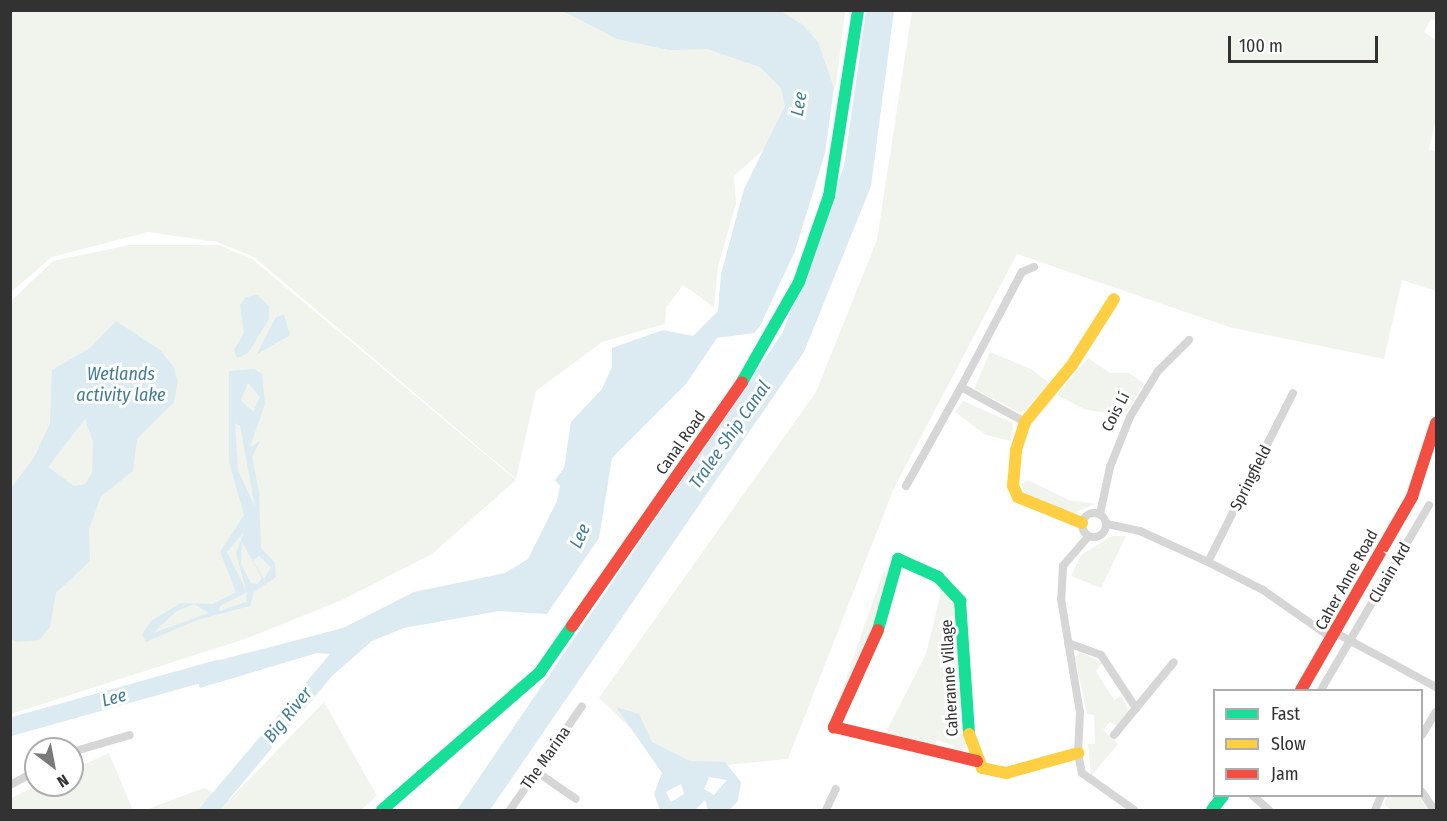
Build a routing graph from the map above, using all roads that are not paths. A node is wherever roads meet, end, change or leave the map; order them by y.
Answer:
1 (858, 10) edge
2 (1034, 267) dead end
3 (1114, 298) dead end
4 (1189, 340) dead end
5 (961, 387) junction
6 (1293, 393) dead end
7 (1025, 422) junction
8 (1437, 423) edge
9 (906, 486) dead end
10 (1429, 505) dead end
11 (1100, 514) junction
12 (1082, 523) junction
13 (1107, 524) junction
14 (1088, 537) junction
15 (1209, 562) junction
16 (1335, 636) junction
17 (1351, 641) junction
18 (1068, 644) junction
19 (1174, 662) dead end
20 (1437, 687) edge
21 (1302, 689) edge
22 (1322, 689) edge
23 (582, 706) dead end
24 (1136, 708) junction
25 (1437, 712) edge
26 (1423, 733) edge
27 (130, 735) dead end
28 (1114, 735) dead end
29 (84, 748) edge
30 (1078, 753) junction
31 (977, 761) junction
32 (537, 772) junction
33 (24, 777) edge
34 (10, 785) edge
35 (836, 789) dead end
36 (1423, 794) edge
37 (1222, 797) edge
38 (1255, 797) edge
39 (576, 799) dead end
40 (382, 810) edge
41 (510, 810) edge
42 (826, 810) edge
43 (1134, 810) edge
44 (1212, 810) edge
45 (1269, 810) edge
46 (1434, 810) edge

1 - 40 street, Canal Road
2 - 5 street
3 - 7 street
4 - 11 street, Cois Lí
5 - 7 street
5 - 9 street
6 - 15 street, Springfield
7 - 12 street
8 - 16 street, Caher Anne Road
10 - 17 street, Cluain Ard
11 - 12 street
11 - 13 street
12 - 14 street
13 - 14 street
13 - 15 street
14 - 18 street
15 - 16 street
16 - 17 street
16 - 21 street, Caher Anne Road
17 - 20 street
17 - 22 street, Cluain Ard
18 - 24 street
18 - 30 street
19 - 24 street
23 - 32 street, The Marina
24 - 28 street
25 - 26 street
27 - 29 street
30 - 31 street, Caheranne Village
30 - 43 street
31 - 31 street, Caheranne Village
32 - 39 street
32 - 41 street, The Marina
33 - 34 street
35 - 42 street
36 - 46 street
37 - 44 street
38 - 45 street

